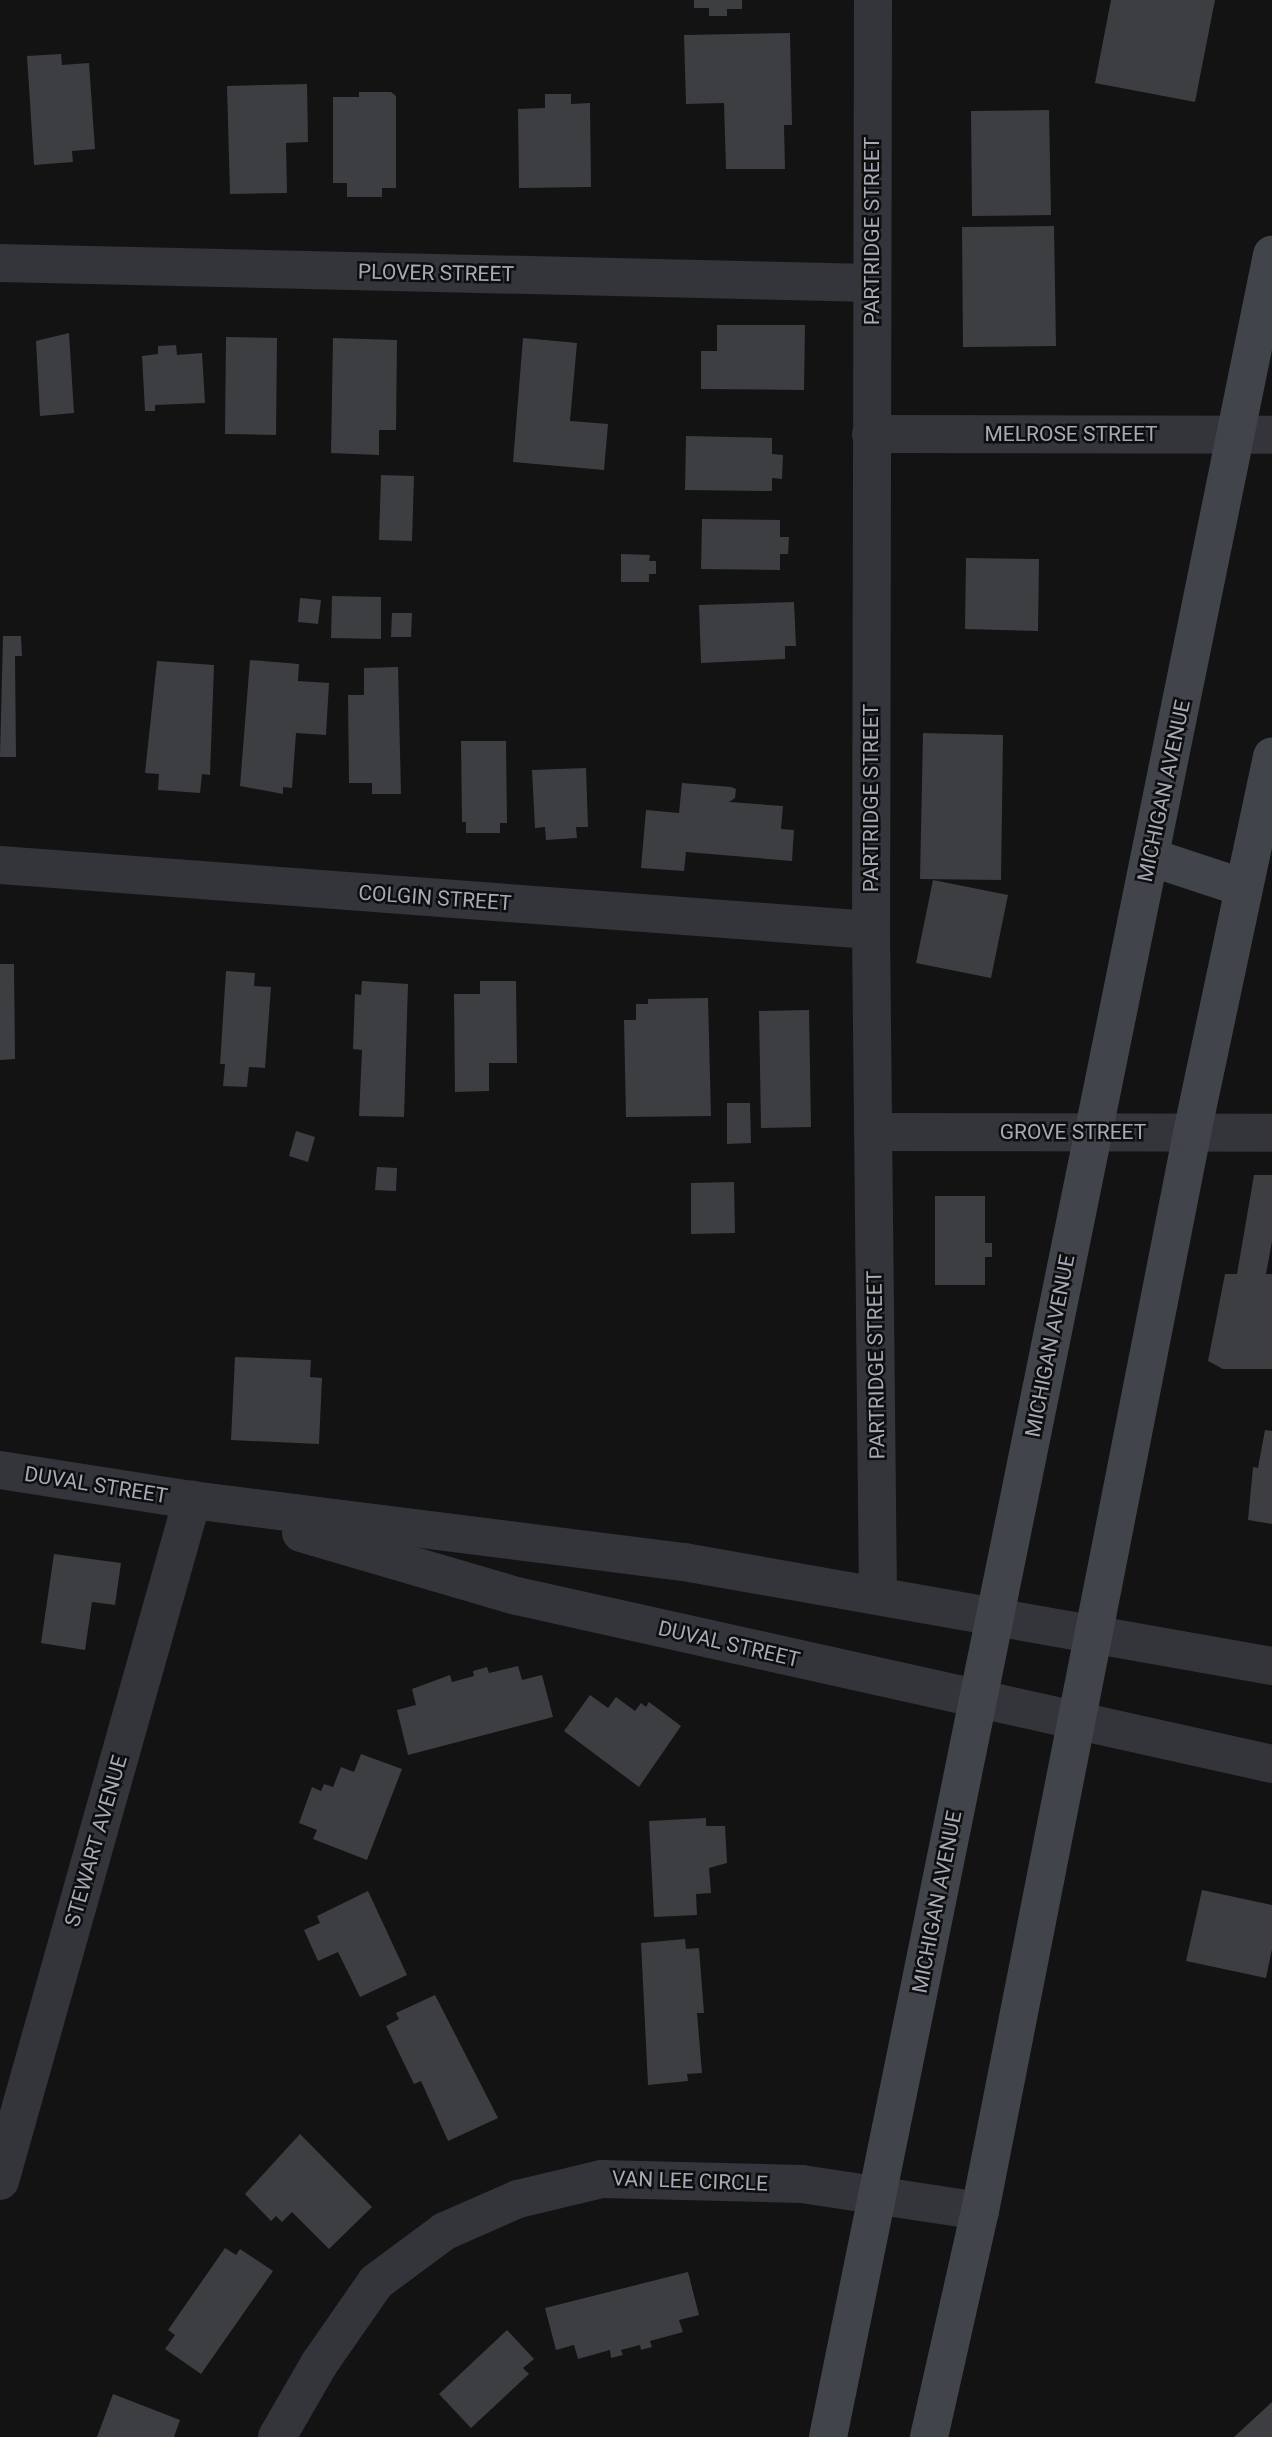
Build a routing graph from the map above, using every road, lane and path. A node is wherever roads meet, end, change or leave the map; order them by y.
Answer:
1 (873, 0) edge
2 (1272, 256) edge
3 (0, 263) edge
4 (872, 284) junction
5 (871, 434) junction
6 (1255, 434) edge
7 (1272, 756) edge
8 (1150, 857) junction
9 (0, 865) edge
10 (1244, 888) junction
11 (871, 930) junction
12 (873, 1132) junction
13 (1093, 1132) junction
14 (1192, 1133) junction
15 (1272, 1133) edge
16 (0, 1470) edge
17 (192, 1500) junction
18 (878, 1596) junction
19 (995, 1616) junction
20 (1095, 1634) junction
21 (1266, 1657) edge
22 (978, 1701) junction
23 (1078, 1723) junction
24 (1272, 1764) edge
25 (5, 2144) edge
26 (0, 2181) edge
27 (878, 2196) junction
28 (979, 2211) junction
29 (277, 2437) edge
30 (828, 2437) edge
31 (929, 2437) edge

1 - 4 street, PARTRIDGE STREET
2 - 6 main road, MICHIGAN AVENUE
3 - 4 street, PLOVER STREET
4 - 5 street, PARTRIDGE STREET
5 - 6 street, MELROSE STREET
5 - 11 street, PARTRIDGE STREET
6 - 8 main road, MICHIGAN AVENUE
7 - 10 main road
8 - 10 main road
8 - 13 main road, MICHIGAN AVENUE
9 - 11 street, COLGIN STREET
10 - 14 main road
11 - 12 street, PARTRIDGE STREET
12 - 13 street, GROVE STREET
12 - 18 street, PARTRIDGE STREET
13 - 14 street, GROVE STREET
13 - 19 main road, MICHIGAN AVENUE
14 - 15 street, GROVE STREET
14 - 20 main road
16 - 17 street, DUVAL STREET
17 - 18 street, DUVAL STREET
17 - 22 street, DUVAL STREET
17 - 25 street, STEWART AVENUE
18 - 19 street, DUVAL STREET
19 - 20 street, DUVAL STREET
19 - 22 main road, MICHIGAN AVENUE
20 - 21 street, DUVAL STREET
20 - 23 main road
22 - 23 street, DUVAL STREET
22 - 27 main road, MICHIGAN AVENUE
23 - 24 street, DUVAL STREET
23 - 28 main road
25 - 26 street, STEWART AVENUE
27 - 28 street, VAN LEE CIRCLE
27 - 29 street, VAN LEE CIRCLE
27 - 30 main road, MICHIGAN AVENUE
28 - 31 main road

